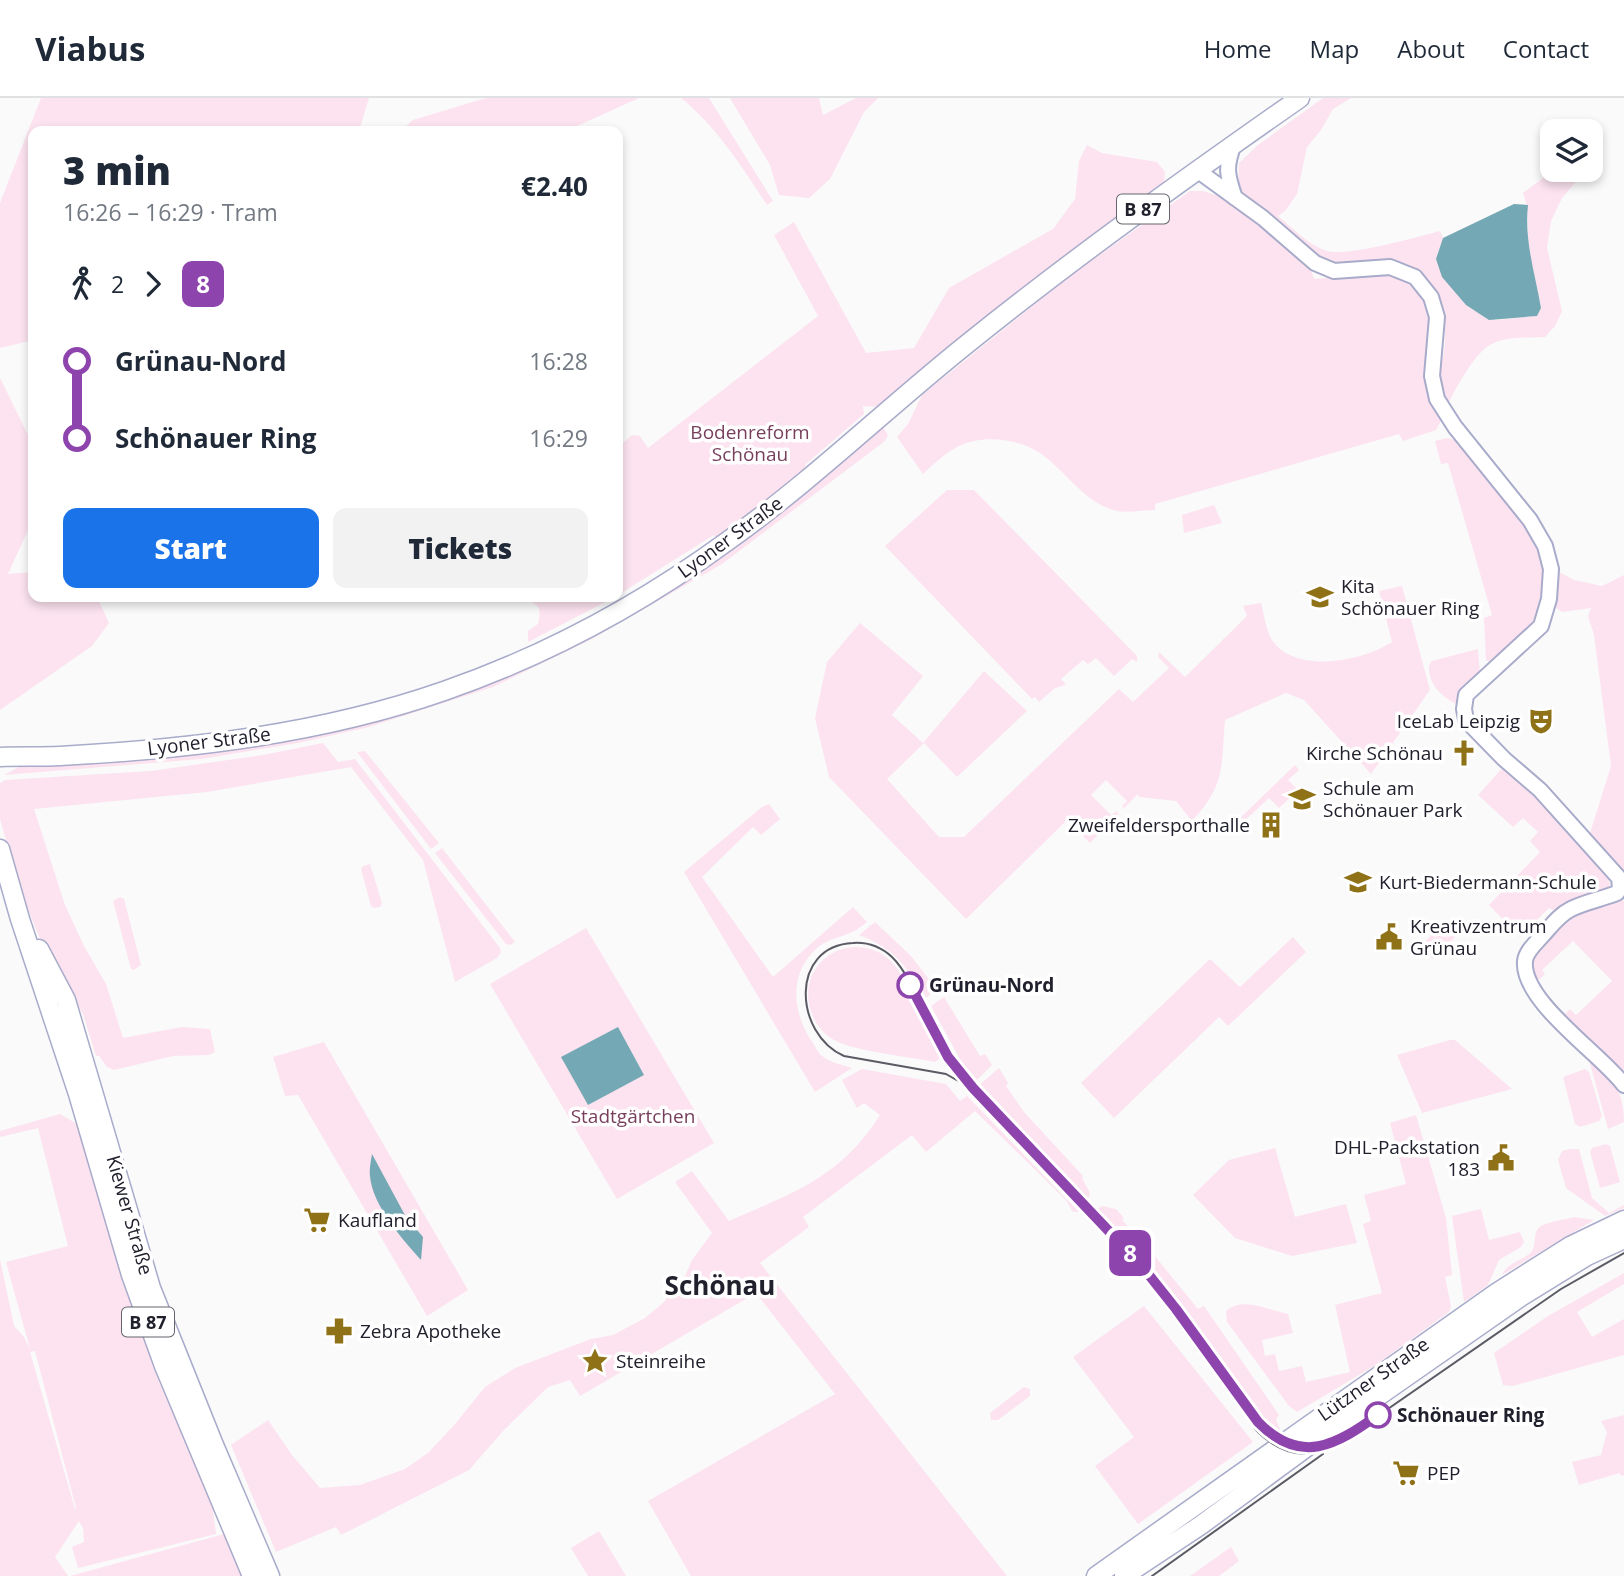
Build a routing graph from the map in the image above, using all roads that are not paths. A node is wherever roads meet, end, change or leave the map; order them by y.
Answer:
1 (1300, 98) edge
2 (1234, 144) junction
3 (1197, 170) junction
4 (1236, 200) junction
5 (57, 756) junction
6 (0, 757) edge
7 (0, 771) edge
8 (0, 849) edge
9 (13, 891) junction
10 (1624, 1085) edge
11 (1624, 1220) edge
12 (1624, 1238) edge
13 (252, 1576) edge
14 (270, 1576) edge
15 (1096, 1576) edge
16 (1124, 1576) edge

1 - 2 main road, Lyoner Straße / B 87
2 - 3 main road, Lyoner Straße / B 87
2 - 4 street
3 - 4 street
3 - 5 main road, Lyoner Straße / B 87
4 - 10 street
5 - 6 main road, Lyoner Straße / B 87
5 - 7 main road, Lyoner Straße / B 87
8 - 9 main road, Kiewer Straße / B 87
9 - 13 main road, Kiewer Straße / B 87
9 - 14 main road, Kiewer Straße / B 87
11 - 15 main road, Lützner Straße
12 - 16 main road, Lützner Straße

